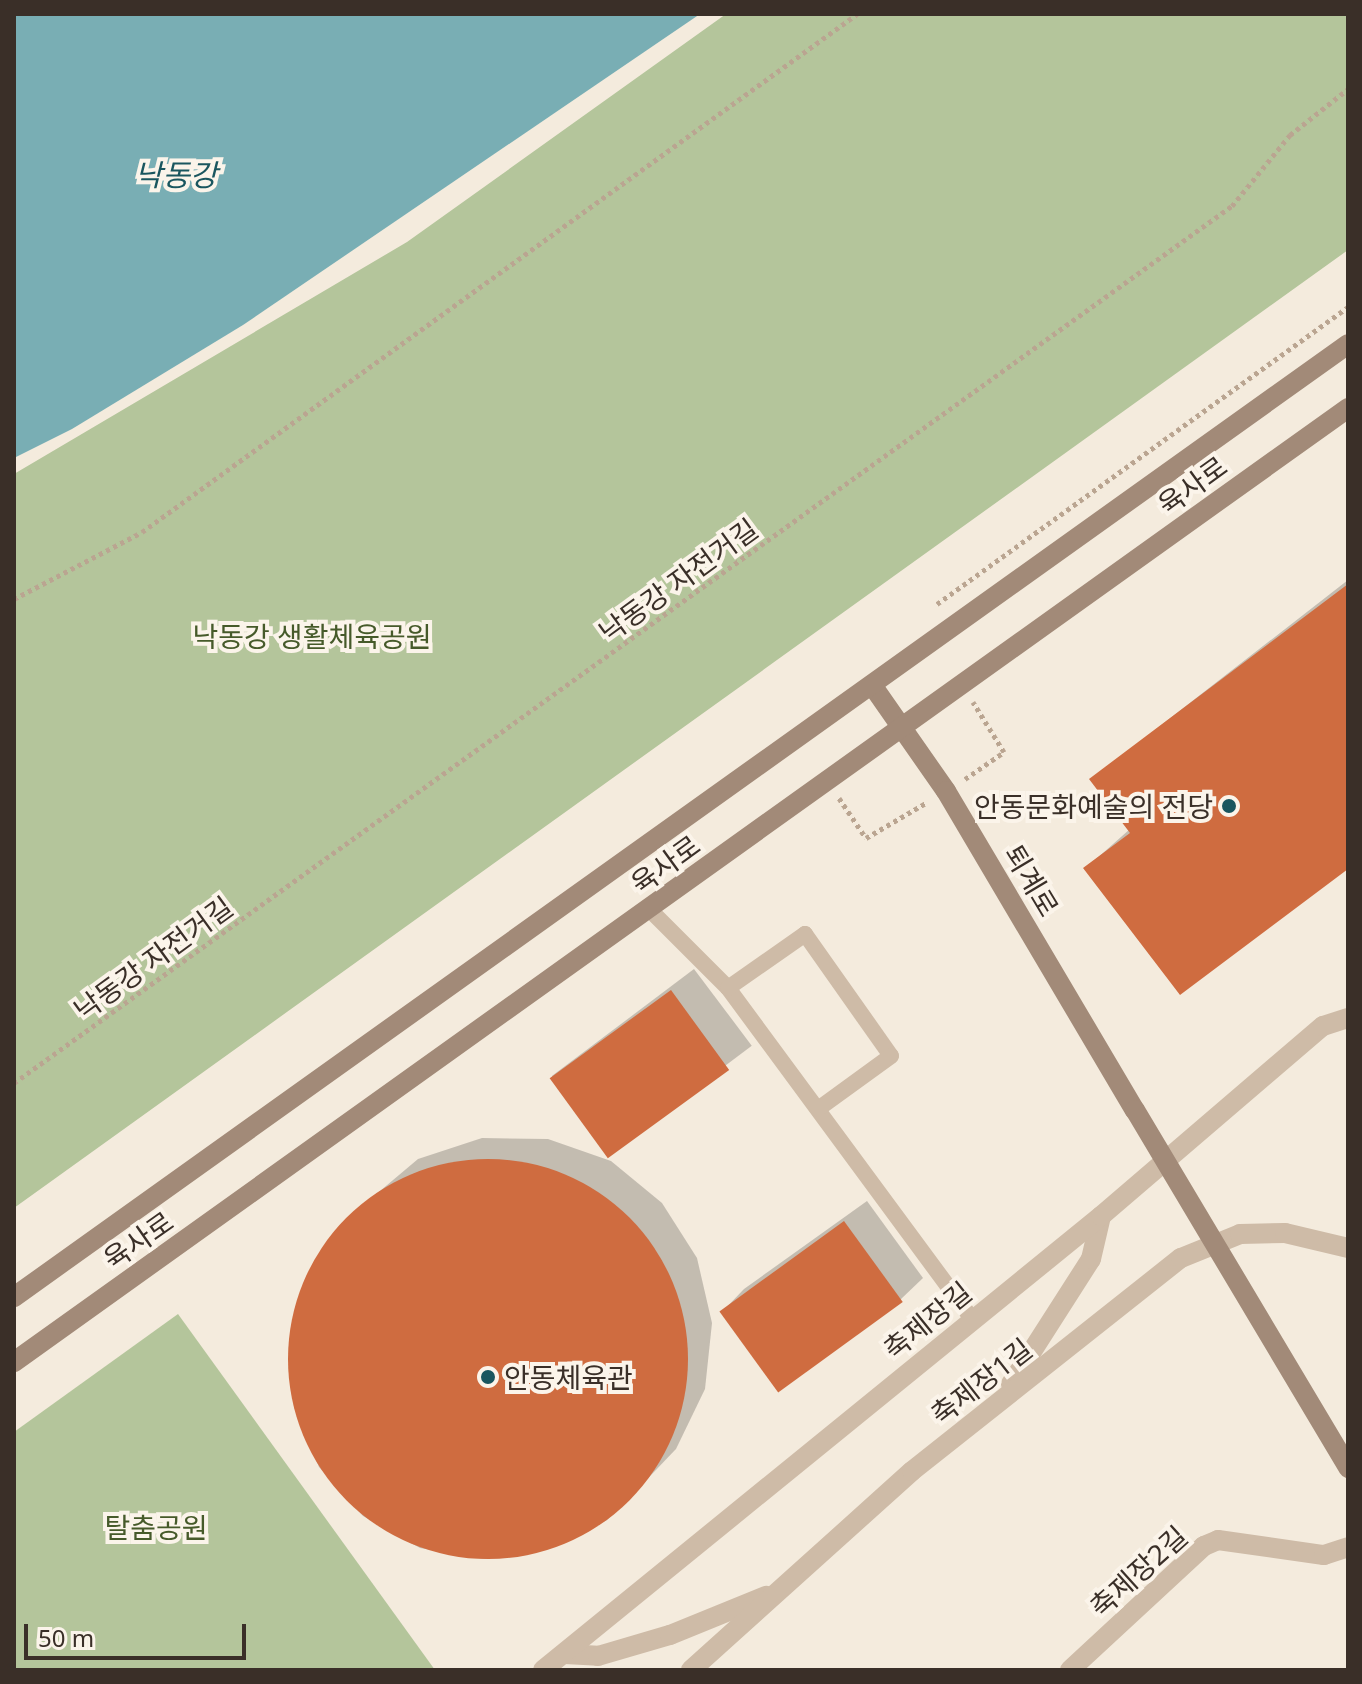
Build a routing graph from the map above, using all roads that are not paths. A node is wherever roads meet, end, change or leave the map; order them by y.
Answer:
1 (1348, 344) edge
2 (1348, 408) edge
3 (872, 685) junction
4 (904, 727) junction
5 (650, 910) junction
6 (728, 988) junction
7 (1348, 1018) edge
8 (818, 1109) junction
9 (1101, 1216) junction
10 (1348, 1248) edge
11 (14, 1297) edge
12 (972, 1319) junction
13 (14, 1362) edge
14 (1002, 1397) junction
15 (1348, 1468) edge
16 (1348, 1547) edge
17 (780, 1590) junction
18 (565, 1654) junction
19 (543, 1670) edge
20 (691, 1670) edge
21 (1070, 1670) edge

1 - 3 street, 육사로
2 - 4 street, 육사로
3 - 4 street, 퇴계로
3 - 11 street, 육사로
4 - 5 street, 육사로
4 - 15 street, 퇴계로, bridge
5 - 6 lane
5 - 13 street, 육사로
6 - 8 lane
6 - 8 lane
7 - 9 street, 축제장길
8 - 12 lane
9 - 12 street, 축제장길
9 - 14 street
10 - 14 street, 축제장1길
12 - 18 street, 축제장길
14 - 17 street, 축제장1길
16 - 21 street, 축제장2길
17 - 18 street
17 - 20 street, 축제장1길
18 - 19 street, 축제장길

